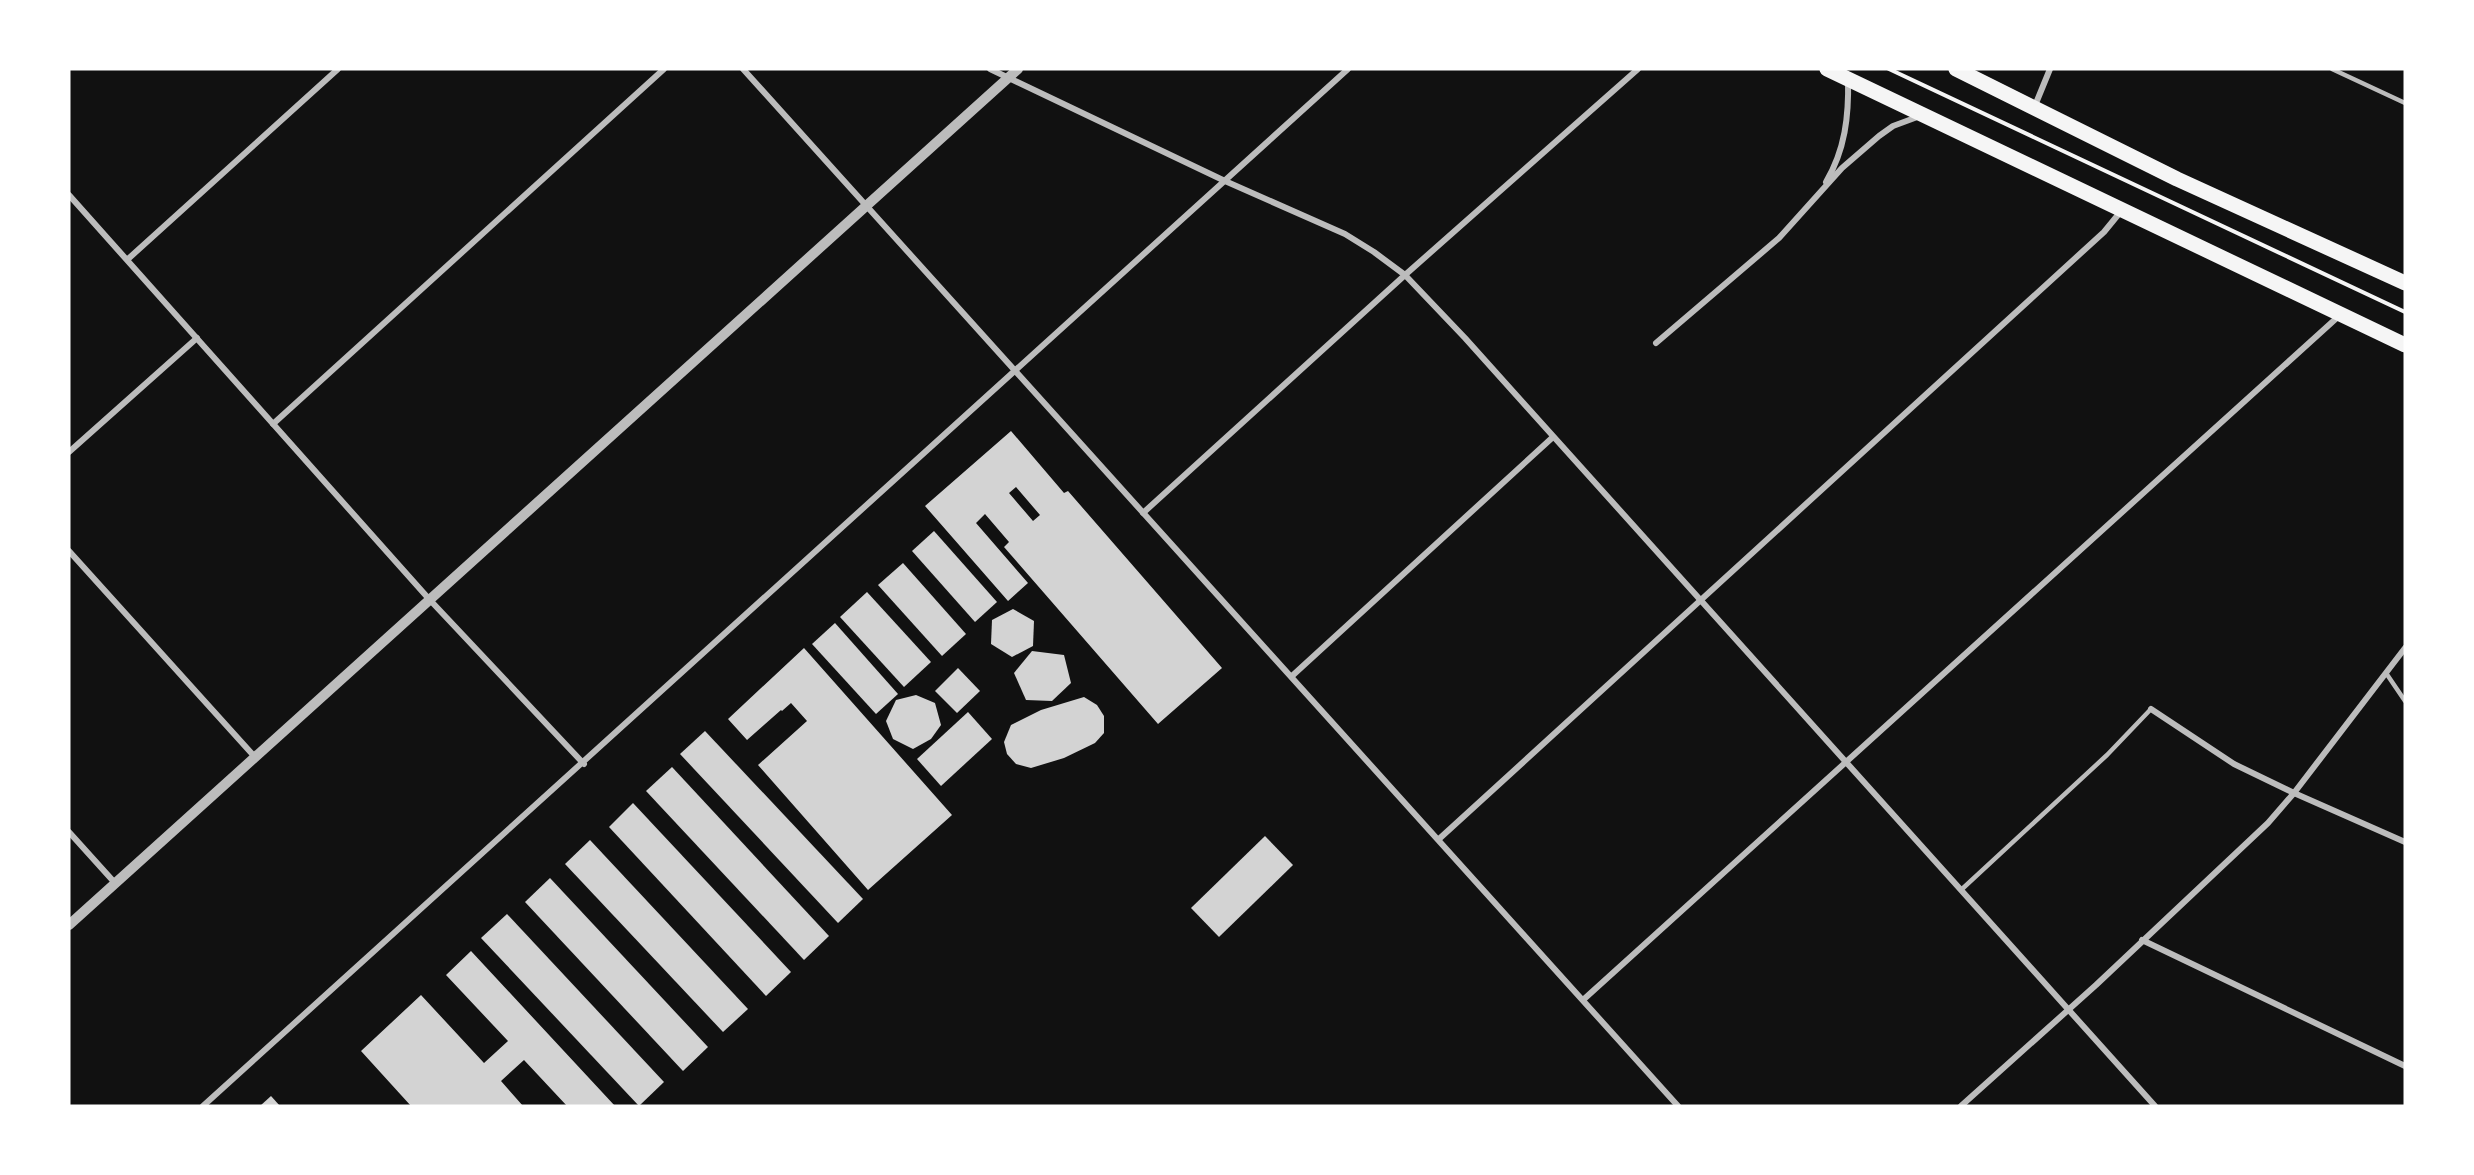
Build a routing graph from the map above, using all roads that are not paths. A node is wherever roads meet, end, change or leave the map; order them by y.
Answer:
1 (338, 69) edge
2 (664, 69) edge
3 (743, 69) edge
4 (990, 69) edge
5 (1018, 69) edge
6 (1348, 69) edge
7 (1638, 69) edge
8 (1827, 69) edge
9 (1956, 69) edge
10 (2050, 69) edge
11 (2332, 69) edge
12 (1008, 76) junction
13 (1848, 79) junction
14 (2405, 103) edge
15 (2034, 108) junction
16 (1924, 115) junction
17 (1225, 181) junction
18 (1821, 190) junction
19 (69, 195) edge
20 (865, 205) junction
21 (2122, 210) junction
22 (128, 259) junction
23 (1405, 275) junction
24 (2403, 283) edge
25 (2340, 315) junction
26 (197, 338) junction
27 (1656, 343) dead end
28 (2405, 345) edge
29 (1016, 372) junction
30 (273, 424) junction
31 (1553, 437) junction
32 (69, 452) edge
33 (1143, 513) junction
34 (69, 551) edge
35 (429, 599) junction
36 (1701, 601) junction
37 (2405, 648) edge
38 (2386, 673) junction
39 (1292, 676) junction
40 (2405, 700) edge
41 (2151, 709) joint
42 (254, 756) junction
43 (1847, 762) junction
44 (584, 764) junction
45 (2294, 793) junction
46 (69, 832) edge
47 (1439, 839) junction
48 (2405, 842) edge
49 (115, 883) junction
50 (1961, 890) junction
51 (69, 924) edge
52 (2142, 940) junction
53 (1583, 1000) junction
54 (2068, 1009) junction
55 (2405, 1066) edge
56 (203, 1106) edge
57 (1678, 1106) edge
58 (1961, 1106) edge
59 (2155, 1106) edge

1 - 22 street
2 - 30 street
3 - 20 street
4 - 12 street
5 - 12 street
6 - 17 street
7 - 23 street
8 - 13 main road
9 - 15 main road
10 - 15 street
11 - 14 lane
12 - 17 street
12 - 20 street
13 - 16 main road
13 - 18 street
15 - 24 main road
16 - 18 street
16 - 21 main road
17 - 23 street
17 - 29 street
18 - 27 street
19 - 22 street
20 - 29 street
20 - 35 street
21 - 25 main road
21 - 36 street
22 - 26 street
23 - 31 street
23 - 33 street
25 - 28 main road
25 - 43 street
26 - 30 street
26 - 32 street
29 - 33 street
29 - 44 street
30 - 35 street
31 - 36 street
31 - 39 street
33 - 39 street
34 - 42 street
35 - 42 street
35 - 44 street
36 - 43 street
36 - 47 street
37 - 38 street
38 - 40 lane
38 - 45 street
39 - 47 street
41 - 45 street
41 - 50 lane
42 - 49 street
43 - 50 street
43 - 53 street
44 - 56 street
45 - 48 street
45 - 52 street
46 - 49 street
47 - 53 street
49 - 51 street
50 - 54 street
52 - 54 street
52 - 55 street
53 - 57 street
54 - 58 street
54 - 59 street

